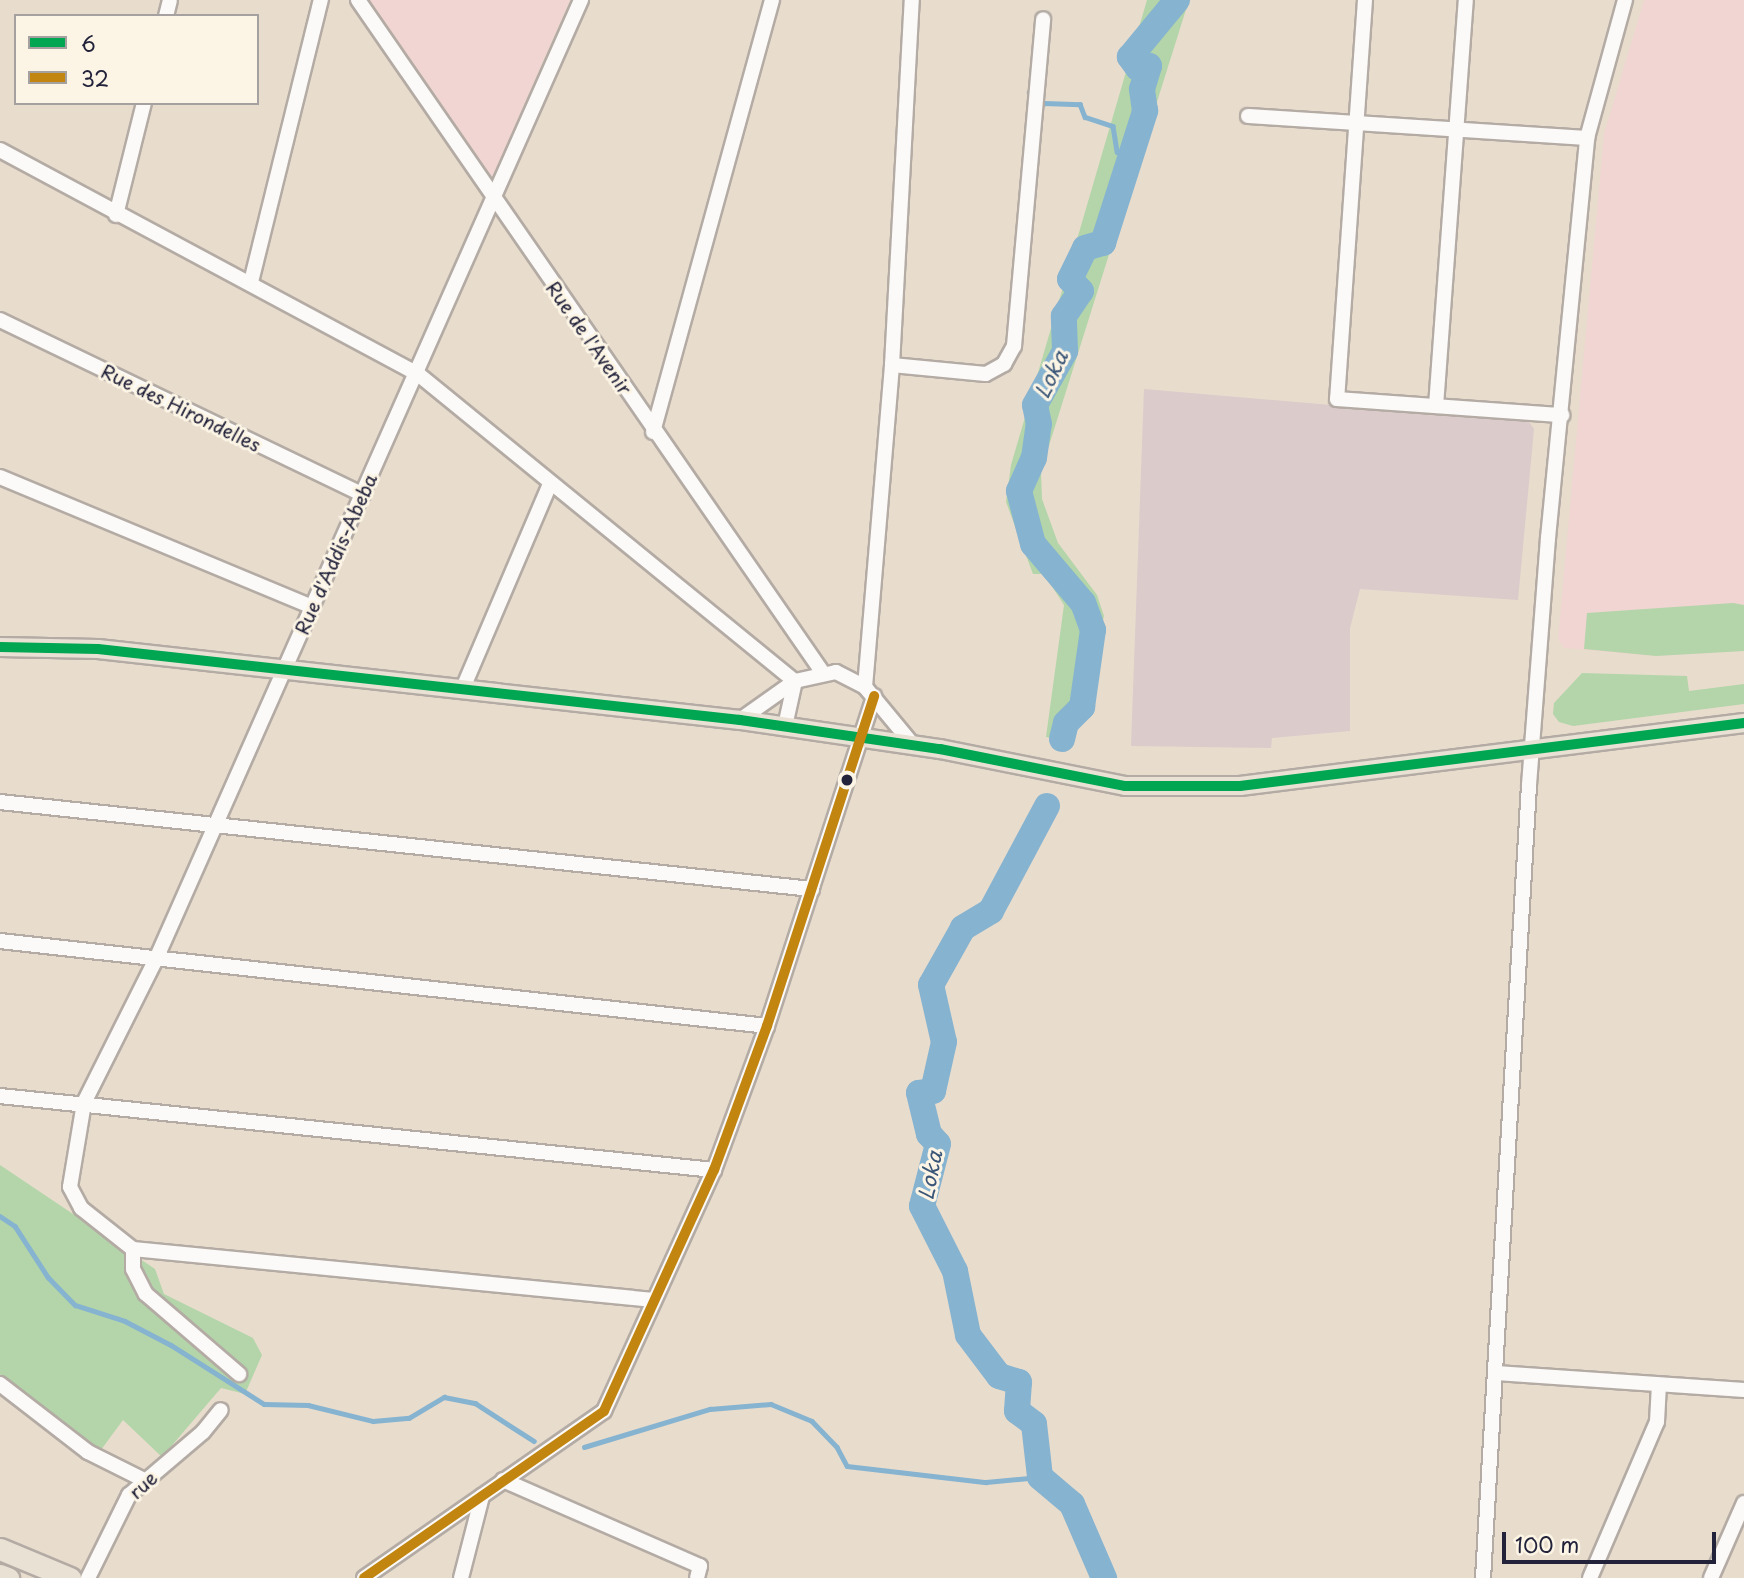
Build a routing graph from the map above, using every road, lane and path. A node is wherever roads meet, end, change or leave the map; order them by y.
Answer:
1 (321, 0) edge
2 (358, 0) edge
3 (580, 0) edge
4 (772, 0) edge
5 (912, 0) edge
6 (1364, 0) edge
7 (1466, 0) edge
8 (1625, 0) edge
9 (1042, 19) dead end
10 (144, 105) edge
11 (1248, 116) dead end
12 (1355, 124) junction
13 (1456, 131) junction
14 (1587, 138) junction
15 (0, 150) edge
16 (492, 198) junction
17 (116, 215) junction
18 (251, 282) junction
19 (0, 320) edge
20 (892, 365) junction
21 (418, 374) junction
22 (1436, 406) junction
23 (1562, 415) junction
24 (653, 432) junction
25 (0, 477) edge
26 (550, 484) junction
27 (362, 495) junction
28 (312, 607) junction
29 (0, 648) edge
30 (285, 668) junction
31 (823, 673) junction
32 (795, 681) junction
33 (463, 688) junction
34 (869, 691) junction
35 (740, 720) junction
36 (1744, 723) edge
37 (785, 726) junction
38 (862, 736) junction
39 (913, 745) junction
40 (1531, 748) junction
41 (0, 802) edge
42 (213, 823) junction
43 (812, 889) junction
44 (0, 941) edge
45 (158, 957) junction
46 (767, 1026) junction
47 (0, 1096) edge
48 (84, 1103) junction
49 (714, 1170) junction
50 (133, 1249) junction
51 (654, 1300) junction
52 (1496, 1373) junction
53 (239, 1374) dead end
54 (0, 1384) edge
55 (1659, 1385) junction
56 (1744, 1390) edge
57 (221, 1409) dead end
58 (503, 1480) junction
59 (146, 1481) junction
60 (482, 1496) junction
61 (1744, 1503) edge
62 (0, 1549) edge
63 (0, 1575) edge
64 (8, 1578) edge
65 (70, 1578) edge
66 (88, 1578) edge
67 (365, 1578) edge
68 (461, 1578) edge
69 (697, 1578) edge
70 (1483, 1578) edge
71 (1590, 1578) edge
72 (1712, 1578) edge

1 - 18 street
2 - 16 street, Rue de l'Avenir
3 - 16 street, Rue d'Addis-Abeba
4 - 24 street
5 - 20 street
6 - 12 street
7 - 13 street
8 - 14 street
9 - 20 street
10 - 17 street
11 - 12 street
12 - 13 street
12 - 22 street
13 - 14 street
13 - 22 street
14 - 23 street
15 - 17 street
16 - 21 street, Rue d'Addis-Abeba
16 - 24 street, Rue de l'Avenir
17 - 18 street
18 - 21 street
19 - 27 street, Rue des Hirondelles
20 - 34 street
21 - 26 street
21 - 27 street, Rue d'Addis-Abeba
22 - 23 street
23 - 40 street
24 - 31 street, Rue de l'Avenir
25 - 28 street
26 - 32 street
26 - 33 street
27 - 28 street, Rue d'Addis-Abeba
28 - 30 street, Rue d'Addis-Abeba
29 - 30 main road
30 - 33 main road
30 - 42 street, Rue d'Addis-Abeba
31 - 32 street
31 - 34 street
32 - 35 street
32 - 37 street
33 - 35 main road
34 - 38 street
34 - 39 street
35 - 37 main road
36 - 40 main road
37 - 38 main road
38 - 39 main road
38 - 43 street
39 - 40 main road
40 - 52 street
41 - 42 street
42 - 43 street
42 - 45 street, Rue d'Addis-Abeba
43 - 46 street
44 - 45 street
45 - 46 street
45 - 48 street, Rue d'Addis-Abeba
46 - 49 street
47 - 48 street
48 - 49 street
48 - 50 street, Rue d'Addis-Abeba
49 - 51 street
50 - 51 street
50 - 53 street
51 - 58 street
52 - 55 street
52 - 70 street
54 - 59 street
55 - 56 street
55 - 71 street
57 - 59 street, rue
58 - 60 street
58 - 69 street
59 - 66 street, rue
60 - 67 street
60 - 68 street
61 - 72 street
62 - 65 highway
63 - 64 highway

